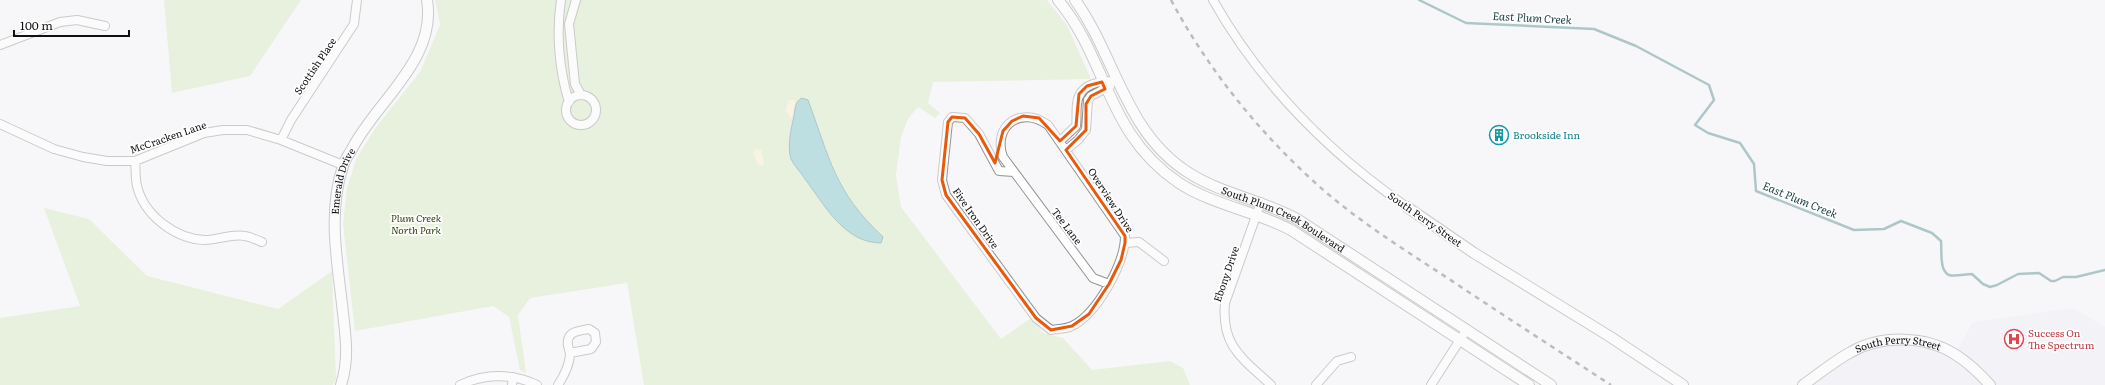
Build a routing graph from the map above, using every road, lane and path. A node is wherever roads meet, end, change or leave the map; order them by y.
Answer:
1 (357, 0) edge
2 (427, 0) edge
3 (561, 0) edge
4 (576, 0) edge
5 (1058, 0) edge
6 (1075, 0) edge
7 (1212, 0) edge
8 (105, 26) dead end
9 (0, 45) edge
10 (1117, 81) junction
11 (1104, 85) junction
12 (581, 95) junction
13 (568, 102) junction
14 (0, 124) edge
15 (281, 140) junction
16 (1060, 141) junction
17 (1066, 150) junction
18 (135, 161) junction
19 (343, 165) junction
20 (1014, 172) junction
21 (1261, 202) junction
22 (1407, 207) joint
23 (1257, 215) junction
24 (262, 242) dead end
25 (1125, 243) junction
26 (1164, 261) dead end
27 (1108, 284) junction
28 (1467, 329) junction
29 (1460, 340) junction
30 (570, 353) dead end
31 (1351, 357) dead end
32 (513, 381) edge
33 (341, 385) edge
34 (460, 385) edge
35 (537, 385) edge
36 (558, 385) edge
37 (1271, 385) edge
38 (1316, 385) edge
39 (1431, 385) edge
40 (1529, 385) edge
41 (1551, 385) edge
42 (1683, 385) edge
43 (1803, 385) edge
44 (1990, 385) edge

1 - 15 street, Scottish Place
2 - 19 street, Emerald Drive
3 - 13 street
4 - 12 street
5 - 11 street, South Plum Creek Boulevard
6 - 10 street, South Plum Creek Boulevard
7 - 22 street, South Perry Street
8 - 9 street
10 - 11 street
10 - 21 street, South Plum Creek Boulevard
11 - 16 street
11 - 17 street
11 - 23 street, South Plum Creek Boulevard
12 - 13 street
12 - 13 street
14 - 18 street, McCracken Lane
15 - 18 street, McCracken Lane
15 - 19 street, McCracken Lane
16 - 17 street, Overview Drive
16 - 20 street, Overview Drive
17 - 25 street, Overview Drive
18 - 24 street
19 - 33 street, Emerald Drive
20 - 27 street, Tee Lane
20 - 27 street, Five Iron Drive
21 - 23 street, Ebony Drive
21 - 28 street, South Plum Creek Boulevard
22 - 42 street, South Perry Street
23 - 29 street, South Plum Creek Boulevard
23 - 37 street, Ebony Drive
25 - 26 street, Overview Drive
25 - 27 street
28 - 29 street
28 - 41 street, South Plum Creek Boulevard
29 - 39 street
29 - 40 street, South Plum Creek Boulevard
30 - 36 street
31 - 38 street
32 - 34 street
32 - 35 street
43 - 44 street, South Perry Street

